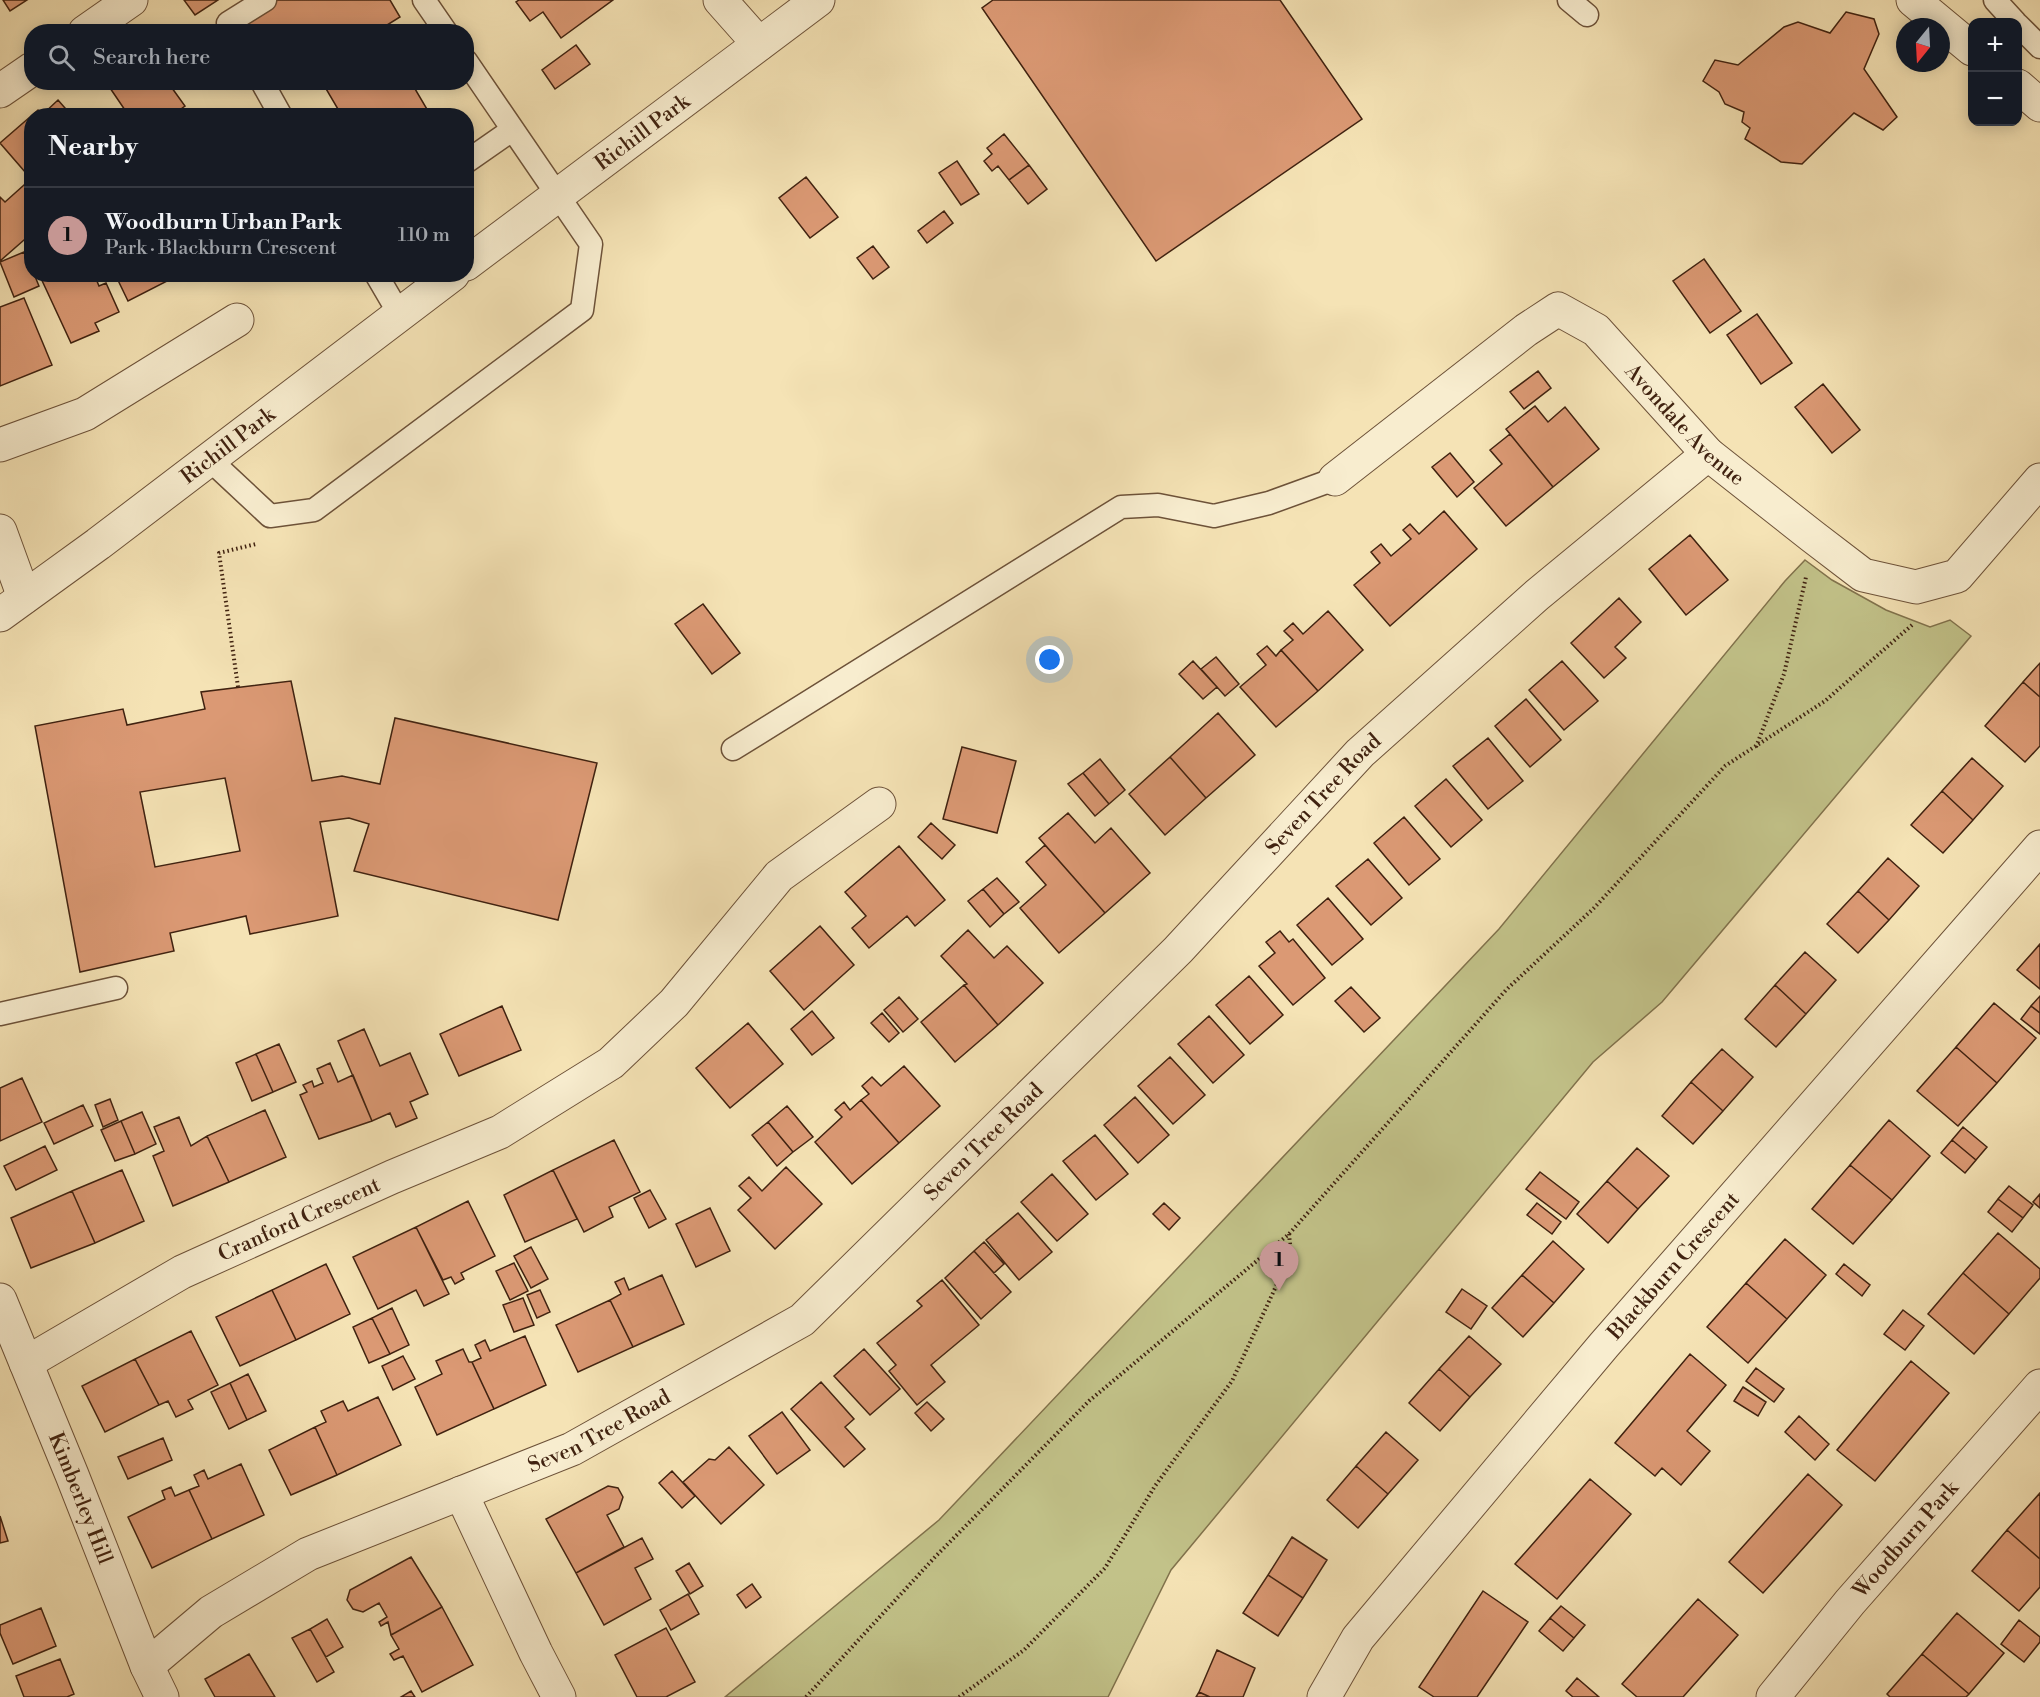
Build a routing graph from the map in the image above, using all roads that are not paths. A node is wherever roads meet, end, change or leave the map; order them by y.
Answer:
1 (131, 0) edge
2 (265, 0) edge
3 (424, 0) edge
4 (720, 0) edge
5 (818, 0) edge
6 (1569, 0) edge
7 (1913, 0) edge
8 (1995, 0) edge
9 (1587, 15) dead end
10 (2011, 18) edge
11 (96, 24) edge
12 (228, 24) edge
13 (440, 24) edge
14 (2022, 30) edge
15 (759, 44) junction
16 (1968, 46) edge
17 (2040, 47) edge
18 (474, 73) edge
19 (24, 74) edge
20 (2022, 89) edge
21 (266, 90) edge
22 (0, 91) edge
23 (2040, 105) edge
24 (277, 108) edge
25 (512, 130) junction
26 (474, 156) edge
27 (557, 196) junction
28 (474, 255) edge
29 (381, 282) edge
30 (440, 282) edge
31 (400, 315) junction
32 (237, 320) dead end
33 (0, 445) edge
34 (1708, 454) junction
35 (209, 459) junction
36 (1335, 479) joint
37 (2040, 480) edge
38 (0, 531) edge
39 (12, 606) edge
40 (733, 749) dead end
41 (879, 804) dead end
42 (2040, 847) edge
43 (116, 988) dead end
44 (0, 1014) edge
45 (0, 1300) edge
46 (26, 1363) junction
47 (2040, 1386) edge
48 (461, 1493) junction
49 (147, 1666) junction
50 (162, 1697) edge
51 (559, 1697) edge
52 (1324, 1697) edge
53 (1773, 1697) edge

1 - 11 street
2 - 12 lane
3 - 13 lane
4 - 15 street
5 - 15 street, Richill Park
6 - 9 lane
7 - 16 street
8 - 10 lane
14 - 17 lane
15 - 27 street, Richill Park
18 - 25 lane
19 - 22 street
20 - 23 street
21 - 24 lane
25 - 26 lane
25 - 27 lane
27 - 28 street, Richill Park
27 - 35 lane
29 - 31 lane
30 - 31 street, Richill Park
31 - 35 street, Richill Park
32 - 33 street
34 - 36 street, Avondale Avenue
34 - 37 street, Avondale Avenue
34 - 48 street, Seven Tree Road
35 - 39 street, Richill Park
36 - 40 lane
38 - 39 street
41 - 46 street, Cranford Crescent
42 - 52 street, Blackburn Crescent
43 - 44 lane
45 - 46 street, Kimberley Hill
46 - 49 street, Kimberley Hill
47 - 53 street, Woodburn Park
48 - 49 street, Seven Tree Road
48 - 51 street
49 - 50 street, Kimberley Hill

